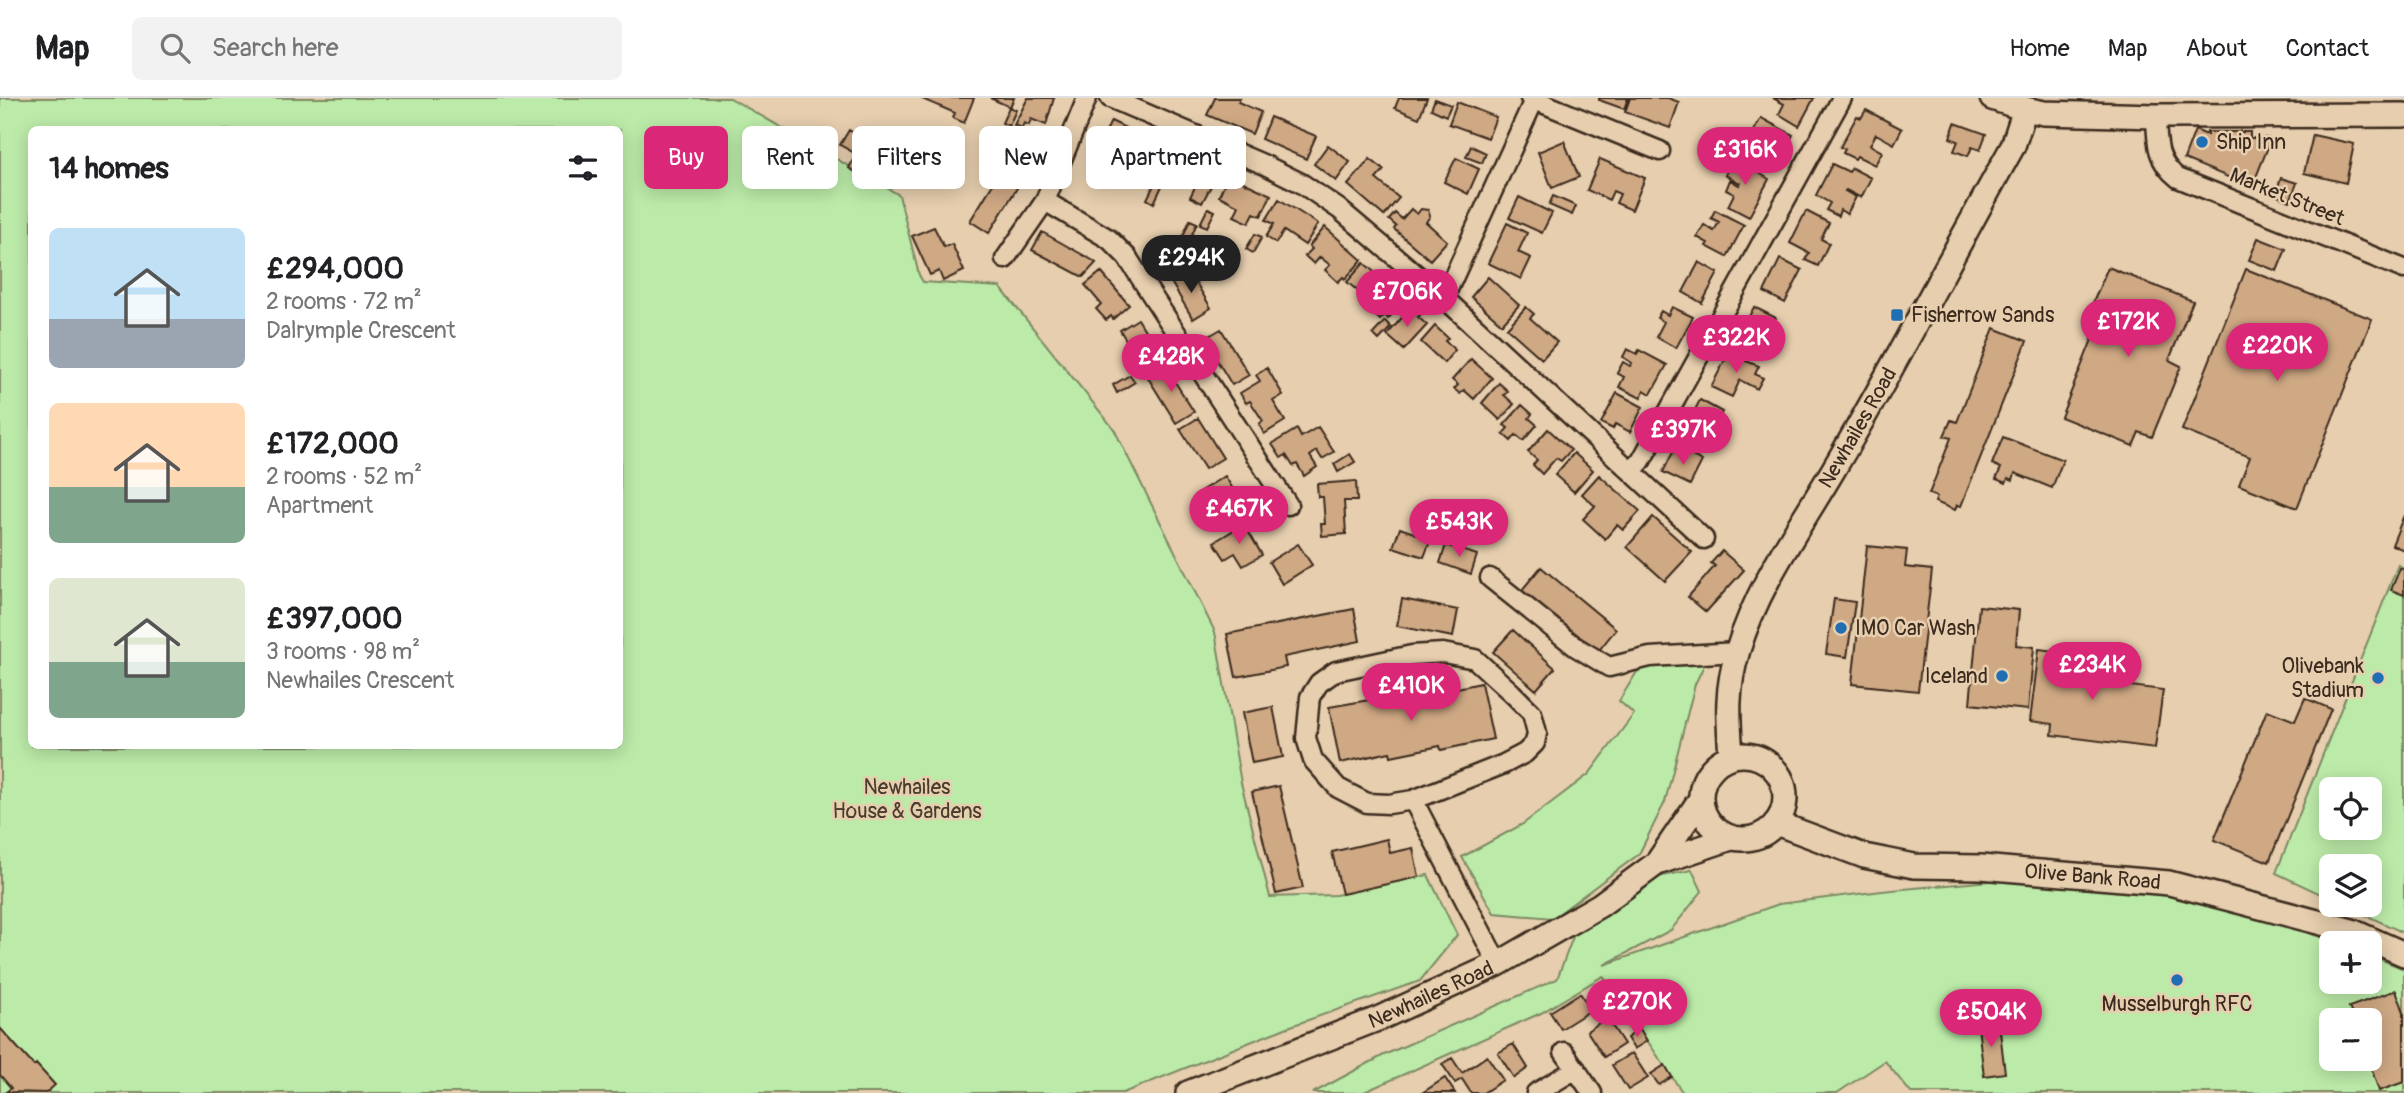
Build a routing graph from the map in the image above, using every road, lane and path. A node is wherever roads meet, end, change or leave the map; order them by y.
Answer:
1 (1087, 98) edge
2 (1110, 98) edge
3 (1842, 98) edge
4 (1992, 98) edge
5 (1532, 99) edge
6 (2081, 106) edge
7 (2025, 109) junction
8 (2404, 115) edge
9 (2156, 116) junction
10 (1660, 151) dead end
11 (1045, 201) junction
12 (1005, 259) dead end
13 (2404, 270) edge
14 (1444, 298) junction
15 (1632, 471) junction
16 (1287, 506) dead end
17 (1704, 539) dead end
18 (1490, 578) dead end
19 (1737, 652) junction
20 (1731, 755) junction
21 (1413, 800) junction
22 (1700, 800) junction
23 (1776, 823) junction
24 (1731, 838) junction
25 (1657, 863) junction
26 (2404, 954) edge
27 (1498, 964) junction
28 (1564, 1052) dead end
29 (1576, 1069) junction
30 (1188, 1093) edge
31 (1536, 1093) edge
32 (1592, 1093) edge

1 - 11 street
2 - 14 street
3 - 15 street
4 - 7 main road
5 - 10 street
5 - 14 street
6 - 7 main road
6 - 9 main road
7 - 19 main road, Newhailes Road
8 - 9 main road
9 - 13 street, Market Street
11 - 12 street
11 - 16 street
14 - 15 street
15 - 17 street
18 - 19 street
19 - 20 main road, Newhailes Road
20 - 22 main road, Newhailes Road
20 - 23 main road
21 - 21 street
21 - 27 street
22 - 24 main road
22 - 25 main road, Newhailes Road
23 - 24 main road, Newhailes Road
23 - 26 main road, Olive Bank Road
24 - 25 main road, Newhailes Road
25 - 27 main road, Newhailes Road
27 - 30 main road, Newhailes Road
28 - 29 street
29 - 31 street
29 - 32 street

